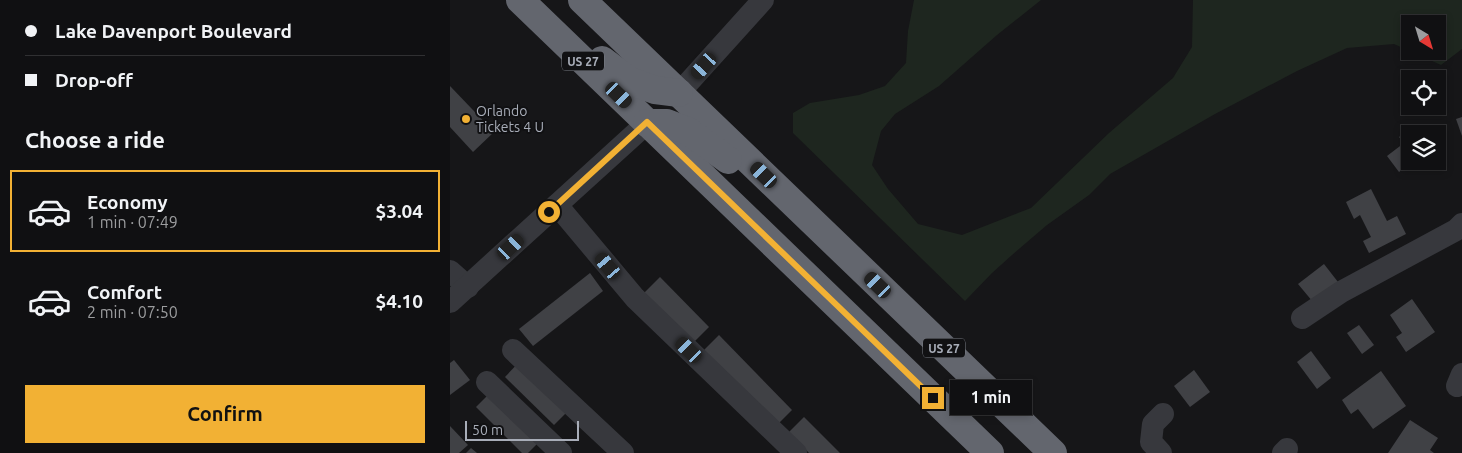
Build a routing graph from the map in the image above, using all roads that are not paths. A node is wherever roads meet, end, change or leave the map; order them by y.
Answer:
1 (520, 0) edge
2 (582, 0) edge
3 (763, 0) edge
4 (679, 93) junction
5 (647, 122) junction
6 (557, 205) junction
7 (1462, 224) edge
8 (821, 230) junction
9 (450, 271) edge
10 (468, 287) junction
11 (450, 302) edge
12 (1302, 318) dead end
13 (513, 350) dead end
14 (488, 382) dead end
15 (1163, 414) dead end
16 (561, 453) edge
17 (623, 453) edge
18 (796, 453) edge
19 (990, 453) edge
20 (1053, 453) edge
21 (1161, 453) edge

1 - 4 highway
1 - 5 highway, US 27
2 - 4 highway, US 27
3 - 4 street
4 - 8 highway, US 27
5 - 6 street
5 - 8 highway
5 - 19 highway, US 27
6 - 10 street
6 - 18 street
7 - 12 street
8 - 20 highway, US 27
9 - 10 street
10 - 11 street
13 - 17 street
14 - 16 street
15 - 21 street

